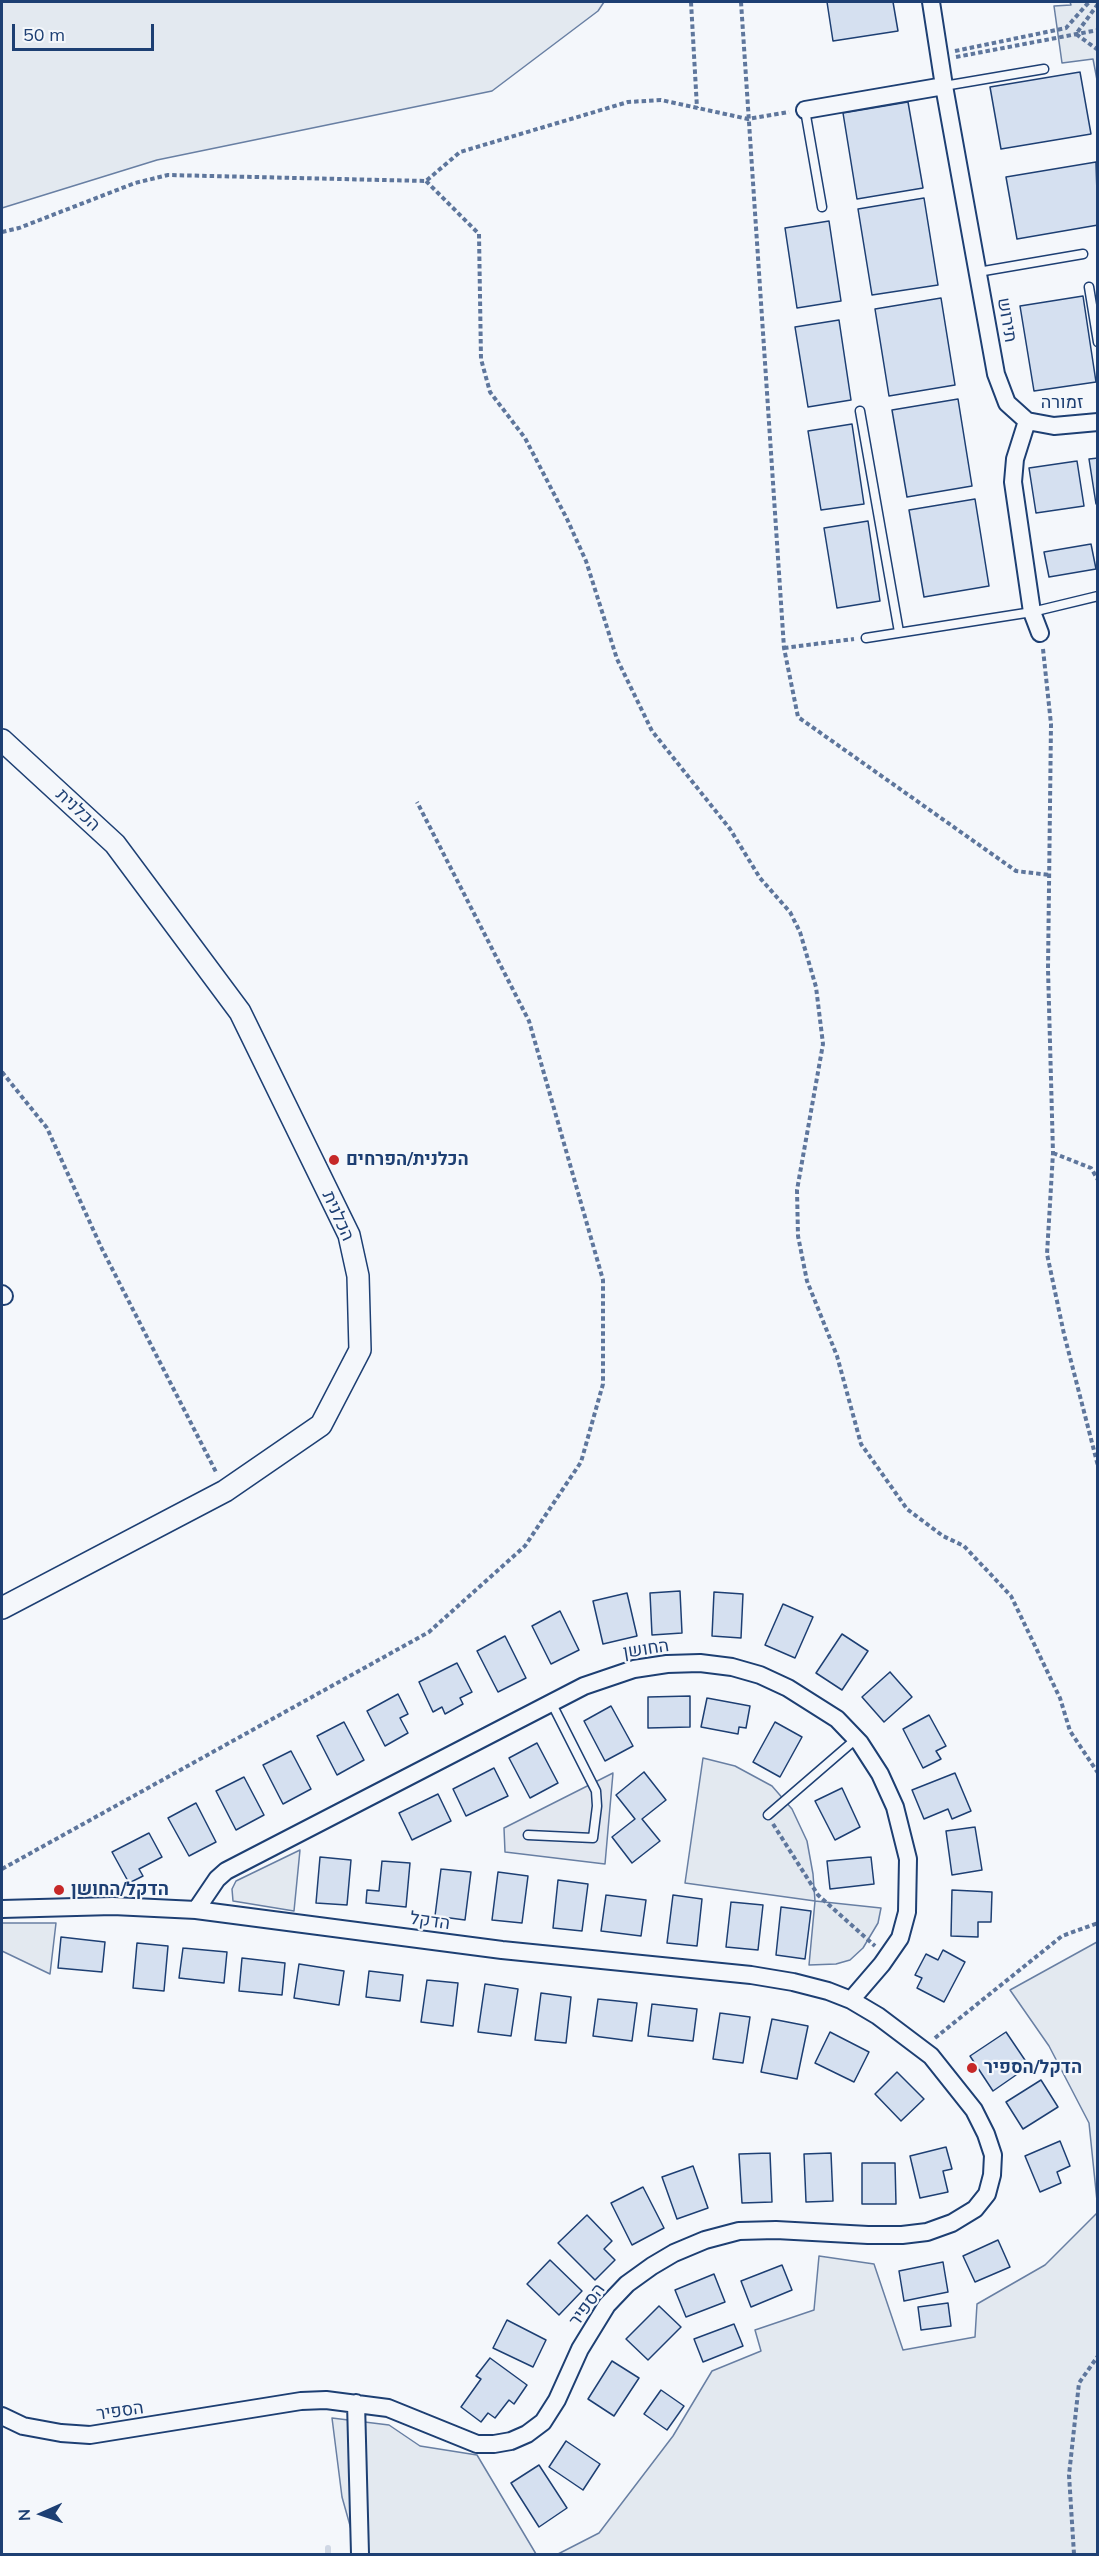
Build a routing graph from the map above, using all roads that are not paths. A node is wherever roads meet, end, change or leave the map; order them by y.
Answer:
1 (931, 2) edge
2 (1044, 69) dead end
3 (944, 86) junction
4 (805, 110) joint
5 (822, 207) dead end
6 (1083, 254) dead end
7 (978, 272) junction
8 (1089, 287) dead end
9 (1098, 342) edge
10 (860, 411) dead end
11 (1027, 421) junction
12 (1098, 422) edge
13 (1098, 597) edge
14 (1032, 612) junction
15 (899, 632) junction
16 (1041, 633) dead end
17 (866, 638) road end
18 (2, 740) edge
19 (2, 1608) edge
20 (552, 1702) junction
21 (856, 1739) junction
22 (768, 1815) road end
23 (528, 1835) dead end
24 (2, 1910) edge
25 (196, 1910) junction
26 (850, 2000) junction
27 (356, 2403) junction
28 (2, 2416) edge
29 (360, 2554) edge

1 - 3 street, תירוש
2 - 3 lane
3 - 4 street
3 - 7 street, תירוש
4 - 5 lane
6 - 7 lane
7 - 11 street, תירוש
8 - 9 lane
10 - 15 lane
11 - 12 street, זמורה
11 - 14 street
13 - 14 lane
14 - 15 lane
14 - 16 street
15 - 17 lane
18 - 19 street, הכלנית
20 - 21 street, החושן
20 - 23 lane
20 - 25 street, החושן
21 - 22 lane
21 - 26 street, החושן
24 - 25 street, הדקל
25 - 26 street, הדקל
26 - 27 street, הספיר
27 - 28 street, הספיר
27 - 29 street

